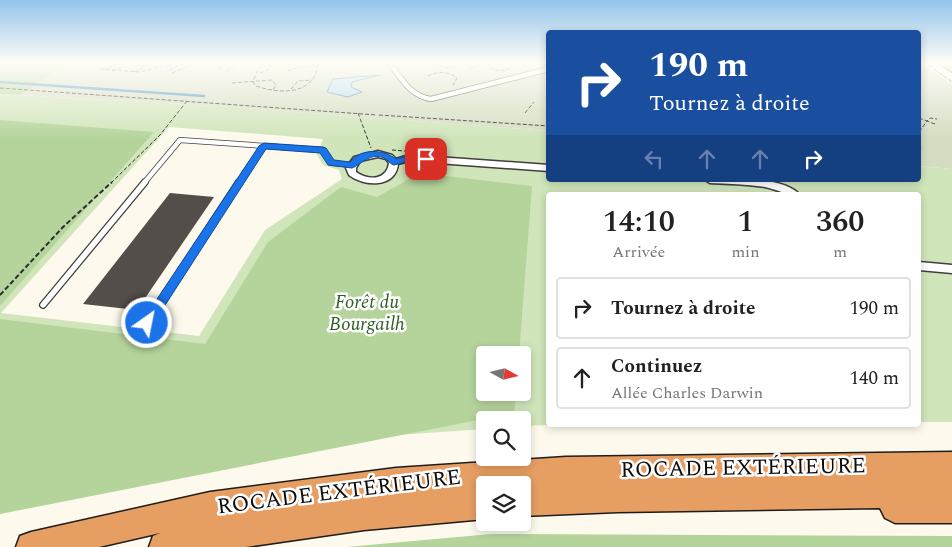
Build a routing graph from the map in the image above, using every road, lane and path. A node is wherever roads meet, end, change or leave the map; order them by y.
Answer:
1 (0, 88) edge
2 (261, 88) edge
3 (274, 88) edge
4 (294, 88) edge
5 (409, 88) edge
6 (476, 88) edge
7 (291, 89) joint
8 (272, 91) junction
9 (187, 102) junction
10 (534, 102) dead end
11 (525, 113) dead end
12 (358, 114) junction
13 (921, 119) edge
14 (937, 119) dead end
15 (927, 122) junction
16 (935, 124) dead end
17 (546, 126) edge
18 (921, 130) edge
19 (264, 146) junction
20 (371, 148) dead end
21 (394, 162) junction
22 (352, 165) junction
23 (546, 168) edge
24 (738, 182) edge
25 (787, 192) edge
26 (921, 266) edge
27 (952, 269) edge
28 (0, 295) edge
29 (43, 305) dead end
30 (147, 323) dead end
31 (952, 466) edge
32 (952, 493) edge
33 (845, 494) junction
34 (531, 501) edge
35 (476, 505) edge
36 (952, 508) edge
37 (31, 547) edge
38 (164, 547) edge

1 - 9 path
2 - 8 path
3 - 8 path
4 - 7 path
5 - 6 lane
7 - 8 path
9 - 12 path
9 - 28 path
10 - 11 path
12 - 17 path
12 - 20 path
13 - 15 path
14 - 15 path
15 - 16 path
15 - 18 path
19 - 22 lane
19 - 29 lane
19 - 30 lane
21 - 22 street
21 - 22 street
21 - 23 street
24 - 25 street
26 - 27 street
31 - 37 highway, ROCADE EXTÉRIEURE
32 - 33 highway
33 - 34 highway
33 - 36 highway
35 - 38 highway

